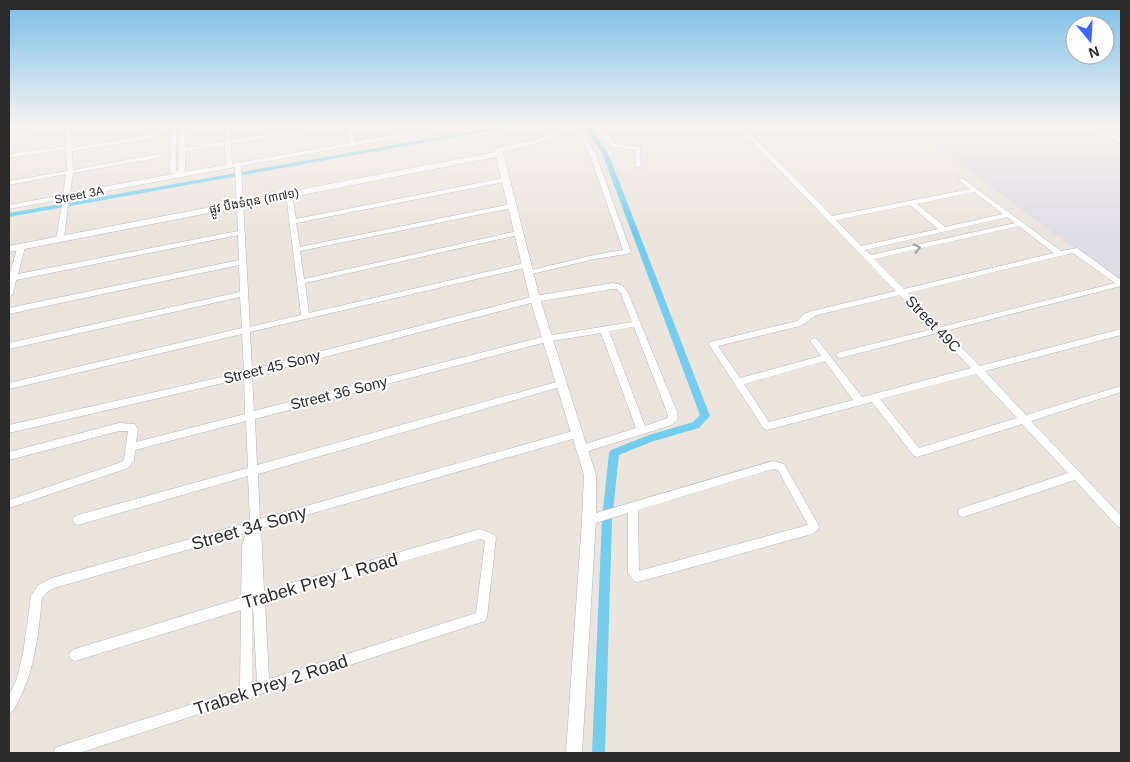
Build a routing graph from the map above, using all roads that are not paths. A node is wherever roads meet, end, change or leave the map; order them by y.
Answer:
1 (70, 163) edge
2 (122, 163) edge
3 (173, 163) edge
4 (182, 163) edge
5 (229, 163) edge
6 (262, 163) edge
7 (454, 163) edge
8 (501, 163) edge
9 (597, 163) edge
10 (639, 163) edge
11 (775, 163) edge
12 (639, 166) dead end
13 (229, 167) junction
14 (238, 167) junction
15 (70, 172) junction
16 (178, 175) junction
17 (504, 180) junction
18 (962, 180) dead end
19 (9, 183) edge
20 (975, 190) junction
21 (289, 194) junction
22 (911, 202) junction
23 (65, 203) junction
24 (240, 204) junction
25 (511, 206) junction
26 (9, 207) edge
27 (1009, 215) junction
28 (830, 219) junction
29 (292, 222) junction
30 (1021, 224) junction
31 (943, 230) junction
32 (241, 232) junction
33 (518, 233) junction
34 (960, 238) junction
35 (60, 239) junction
36 (948, 241) junction
37 (21, 247) junction
38 (9, 249) edge
39 (859, 249) junction
40 (296, 250) junction
41 (1059, 253) junction
42 (869, 258) junction
43 (242, 262) junction
44 (526, 269) junction
45 (12, 278) junction
46 (300, 282) junction
47 (1121, 284) edge
48 (902, 292) junction
49 (9, 294) edge
50 (244, 294) junction
51 (535, 299) junction
52 (9, 312) edge
53 (305, 316) junction
54 (635, 324) junction
55 (604, 329) junction
56 (245, 330) junction
57 (939, 330) junction
58 (1121, 332) edge
59 (546, 339) junction
60 (814, 341) dead end
61 (9, 346) edge
62 (840, 355) dead end
63 (826, 358) junction
64 (979, 371) junction
65 (247, 374) junction
66 (737, 382) junction
67 (560, 384) junction
68 (9, 386) edge
69 (1121, 389) edge
70 (874, 398) junction
71 (860, 402) junction
72 (249, 416) junction
73 (1024, 418) junction
74 (9, 429) edge
75 (642, 431) junction
76 (576, 434) junction
77 (132, 447) junction
78 (582, 449) junction
79 (9, 456) edge
80 (252, 471) junction
81 (1077, 475) junction
82 (9, 504) edge
83 (629, 508) junction
84 (963, 512) dead end
85 (593, 518) junction
86 (78, 520) dead end
87 (1121, 523) edge
88 (254, 526) junction
89 (260, 598) junction
90 (247, 602) junction
91 (481, 617) joint
92 (75, 655) dead end
93 (263, 688) junction
94 (246, 693) junction
95 (9, 707) edge
96 (60, 753) edge
97 (574, 753) edge

1 - 15 street
2 - 15 street
3 - 16 street
4 - 16 street
5 - 13 street
6 - 14 street, Street 3A
7 - 21 street, ផ្លូវ បឹងទំពុន (៣៧១)
8 - 17 street
9 - 44 street
10 - 12 street
11 - 28 street, Street 49C
13 - 14 street, Street 3A
13 - 16 street, Street 3A
14 - 24 street
15 - 19 street
15 - 23 street
16 - 23 street, Street 3A
17 - 25 street
17 - 29 street
18 - 20 street
20 - 22 street
20 - 27 street
21 - 24 street, ផ្លូវ បឹងទំពុន (៣៧១)
21 - 29 street
22 - 28 street
22 - 31 street
23 - 26 street, Street 3A
23 - 35 street
24 - 32 street
24 - 35 street, ផ្លូវ បឹងទំពុន (៣៧១)
25 - 33 street
25 - 40 street
27 - 30 street
27 - 31 street
28 - 39 street, Street 49C
29 - 40 street
30 - 34 street
30 - 41 street
31 - 34 street
31 - 36 street
31 - 39 street
32 - 43 street
32 - 45 street
33 - 44 street
33 - 46 street
34 - 36 street
35 - 37 street, ផ្លូវ បឹងទំពុន (៣៧១)
42 -> 36 street
37 - 38 street, ផ្លូវ បឹងទំពុន (៣៧១)
37 - 45 street
39 - 42 street, Street 49C
40 - 46 street
41 - 47 street
41 - 48 street
42 - 48 street, Street 49C
43 - 50 street
43 - 52 street
44 - 51 street
44 - 53 street
45 - 49 street
46 - 53 street
47 - 57 street
48 - 57 street, Street 49C
48 - 66 street
50 - 56 street
50 - 61 street
51 - 54 street, Street 45 Sony
51 - 59 street
51 - 65 street, Street 45 Sony
53 - 56 street
54 - 55 street, Street 36 Sony
54 - 75 street
55 - 59 street, Street 36 Sony
55 - 75 street
56 - 65 street
56 - 68 street
57 - 62 street
57 - 64 street, Street 49C
58 - 64 street
59 - 67 street
59 - 72 street, Street 36 Sony
60 - 63 street
63 - 66 street
63 - 71 street
64 - 70 street
64 - 73 street, Street 49C
65 - 72 street
65 - 74 street, Street 45 Sony
66 - 71 street
67 - 76 street
67 - 80 street
69 - 73 street
70 - 71 street
70 - 73 street
72 - 77 street, Street 36 Sony
72 - 80 street
73 - 81 street, Street 49C
75 - 78 street
76 - 78 street
76 - 88 street, Street 34 Sony
77 - 79 street
77 - 82 street
78 - 85 street
80 - 86 street
80 - 88 street
81 - 84 street
81 - 87 street, Street 49C
83 - 83 street
83 - 85 street
85 - 97 street
88 - 89 street
88 - 90 street
88 - 95 street, Street 34 Sony
89 - 90 street, Trabek Prey 1 Road
89 - 91 street, Trabek Prey 1 Road
89 - 93 street
90 - 92 street, Trabek Prey 1 Road
90 - 94 street
91 - 93 street, Trabek Prey 2 Road
93 - 94 street, Trabek Prey 2 Road
94 - 96 street, Trabek Prey 2 Road

